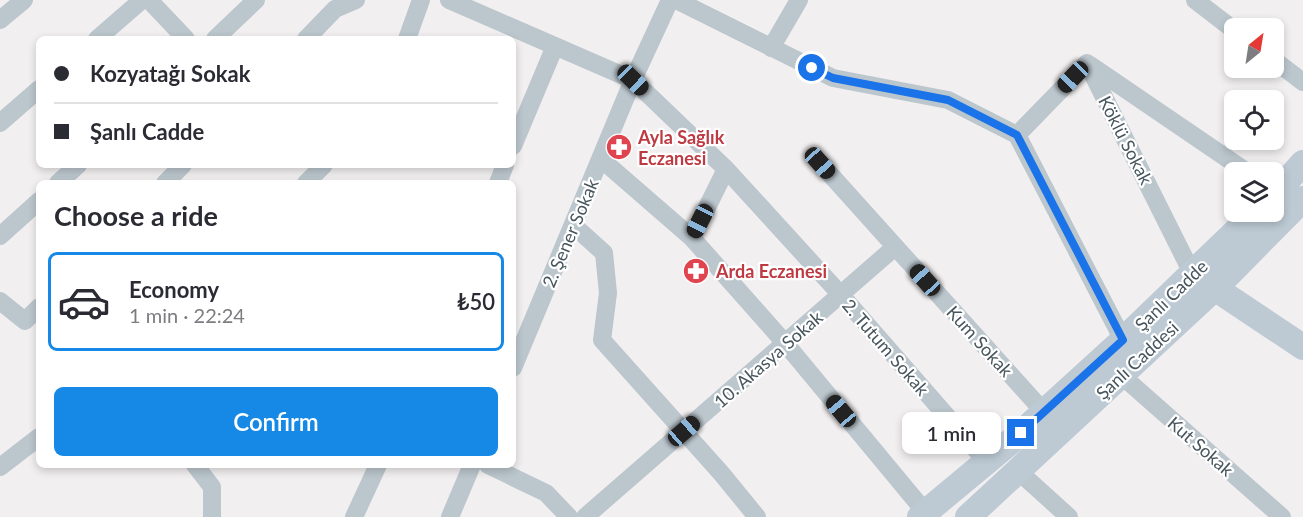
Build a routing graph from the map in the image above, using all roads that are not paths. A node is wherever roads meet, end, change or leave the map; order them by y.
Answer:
1 (24, 0) edge
2 (142, 0) edge
3 (149, 0) edge
4 (256, 0) edge
5 (356, 0) edge
6 (421, 0) edge
7 (449, 0) edge
8 (670, 0) edge
9 (676, 0) edge
10 (800, 0) edge
11 (1195, 0) edge
12 (0, 20) edge
13 (1224, 22) edge
14 (100, 36) edge
15 (183, 36) edge
16 (218, 36) edge
17 (309, 36) edge
18 (408, 36) edge
19 (555, 46) junction
20 (771, 48) junction
21 (1087, 63) junction
22 (1284, 68) edge
23 (633, 80) junction
24 (1303, 82) edge
25 (36, 92) edge
26 (521, 104) edge
27 (0, 123) edge
28 (516, 130) edge
29 (1017, 135) junction
30 (601, 159) junction
31 (1232, 162) edge
32 (820, 163) dead end
33 (1303, 163) edge
34 (75, 168) edge
35 (180, 168) edge
36 (321, 168) edge
37 (726, 169) junction
38 (61, 180) edge
39 (168, 180) edge
40 (309, 180) edge
41 (1284, 182) edge
42 (1303, 199) edge
43 (36, 204) edge
44 (1247, 222) edge
45 (573, 225) junction
46 (0, 236) edge
47 (692, 238) junction
48 (896, 247) junction
49 (1193, 275) junction
50 (1216, 287) junction
51 (841, 295) junction
52 (0, 302) edge
53 (36, 310) edge
54 (1123, 340) junction
55 (785, 343) junction
56 (1303, 347) edge
57 (516, 361) edge
58 (1121, 375) junction
59 (1044, 412) junction
60 (684, 431) junction
61 (36, 439) edge
62 (986, 462) junction
63 (0, 467) edge
64 (197, 468) edge
65 (377, 468) edge
66 (471, 468) edge
67 (494, 468) edge
68 (1017, 470) junction
69 (923, 515) edge
70 (212, 517) edge
71 (354, 517) edge
72 (450, 517) edge
73 (569, 517) edge
74 (585, 517) edge
75 (757, 517) edge
76 (968, 517) edge
77 (1069, 517) edge
78 (1282, 517) edge

1 - 12 street
2 - 14 street
3 - 15 street
4 - 16 street
5 - 17 street
6 - 18 street
7 - 19 street
8 - 23 street, 2. Şener Sokak
9 - 20 street
10 - 20 street
11 - 13 street
19 - 23 street
19 - 26 street
20 - 29 street
21 - 29 street
21 - 31 street
21 - 49 street, Köklü Sokak
22 - 24 street
23 - 30 street, 2. Şener Sokak
23 - 37 street, 2. Tutum Sokak
25 - 27 street
26 - 28 street
29 - 54 street
30 - 45 street, 2. Şener Sokak
30 - 47 street
32 - 48 street, Kum Sokak
33 - 41 main road
34 - 38 street
35 - 39 street
36 - 40 street
37 - 47 street
37 - 51 street, 2. Tutum Sokak
42 - 50 main road, Şanlı Caddesi
43 - 46 street
44 - 49 main road, Şanlı Cadde
45 - 57 street, 2. Şener Sokak
45 - 60 street
47 - 55 street
48 - 51 street, 10. Akasya Sokak
48 - 59 street, Kum Sokak
49 - 50 main road
49 - 54 main road, Şanlı Cadde
50 - 56 main road
50 - 58 main road, Şanlı Caddesi
51 - 55 street, 10. Akasya Sokak
51 - 62 street, 2. Tutum Sokak
52 - 53 street
54 - 59 main road, Şanlı Cadde
55 - 60 street, 10. Akasya Sokak
55 - 69 street
58 - 68 main road, Şanlı Caddesi
58 - 78 street, Kut Sokak
59 - 62 main road, Şanlı Cadde
60 - 74 street, 10. Akasya Sokak
60 - 75 street
61 - 63 street
62 - 69 main road, Şanlı Cadde
64 - 70 street
65 - 71 street
66 - 72 street
67 - 73 street
68 - 76 main road, Şanlı Caddesi
68 - 77 street

